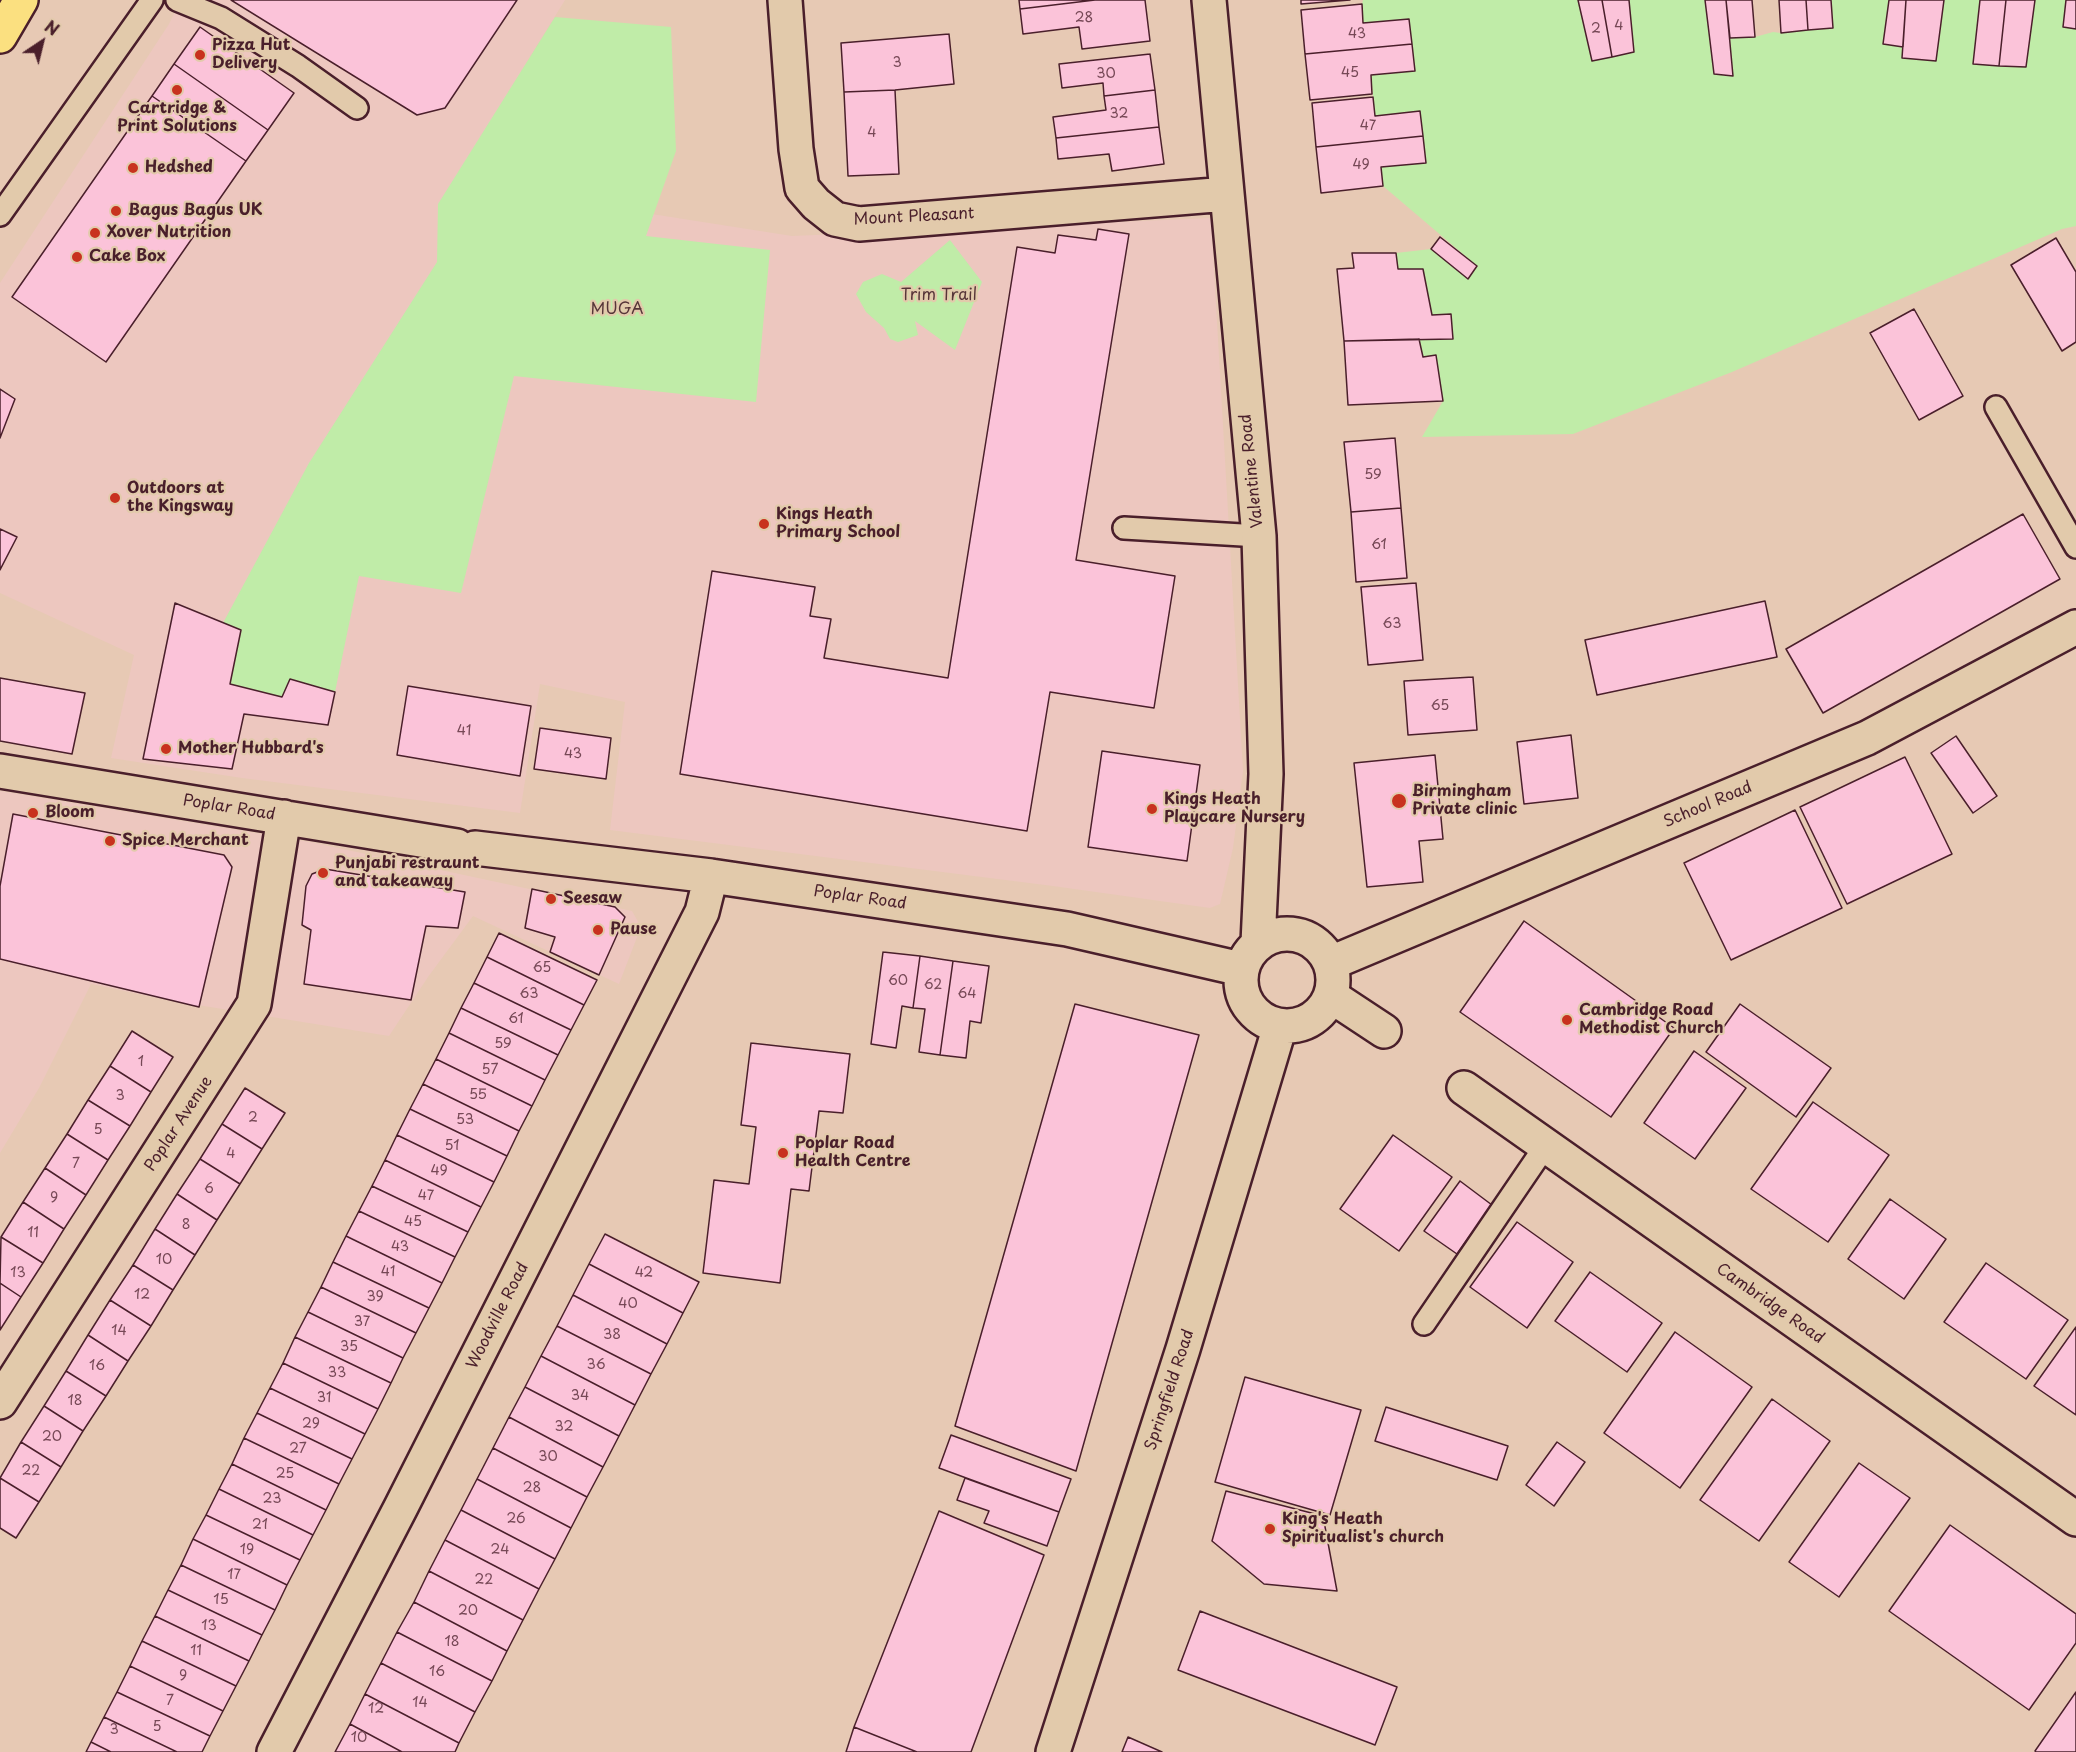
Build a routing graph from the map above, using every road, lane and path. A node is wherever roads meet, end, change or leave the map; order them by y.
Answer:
1 (21, 0) edge
2 (152, 0) edge
3 (177, 0) edge
4 (785, 0) edge
5 (1209, 0) edge
6 (0, 36) edge
7 (357, 108) dead end
8 (1227, 194) junction
9 (0, 215) edge
10 (1996, 407) dead end
11 (1124, 528) dead end
12 (1259, 536) junction
13 (2076, 547) edge
14 (2076, 627) edge
15 (0, 771) edge
16 (284, 817) junction
17 (711, 876) junction
18 (1249, 956) junction
19 (1331, 963) junction
20 (1331, 996) junction
21 (1280, 1026) junction
22 (1384, 1031) dead end
23 (1464, 1088) dead end
24 (1546, 1145) junction
25 (1424, 1324) dead end
26 (0, 1401) edge
27 (2076, 1519) edge
28 (274, 1752) edge
29 (1053, 1752) edge

1 - 6 highway
2 - 9 lane
3 - 7 lane
4 - 8 street, Mount Pleasant
5 - 8 street, Valentine Road
8 - 12 street, Valentine Road
10 - 13 lane
11 - 12 lane
12 - 18 street, Valentine Road
14 - 19 street, School Road
15 - 16 street, Poplar Road
16 - 17 street, Poplar Road
16 - 26 street, Poplar Avenue
17 - 18 street, Poplar Road
17 - 28 street, Woodville Road
18 - 19 street
18 - 21 street
19 - 20 street
20 - 21 street
20 - 22 street
21 - 29 street, Springfield Road
23 - 24 street, Cambridge Road
24 - 25 lane
24 - 27 street, Cambridge Road

